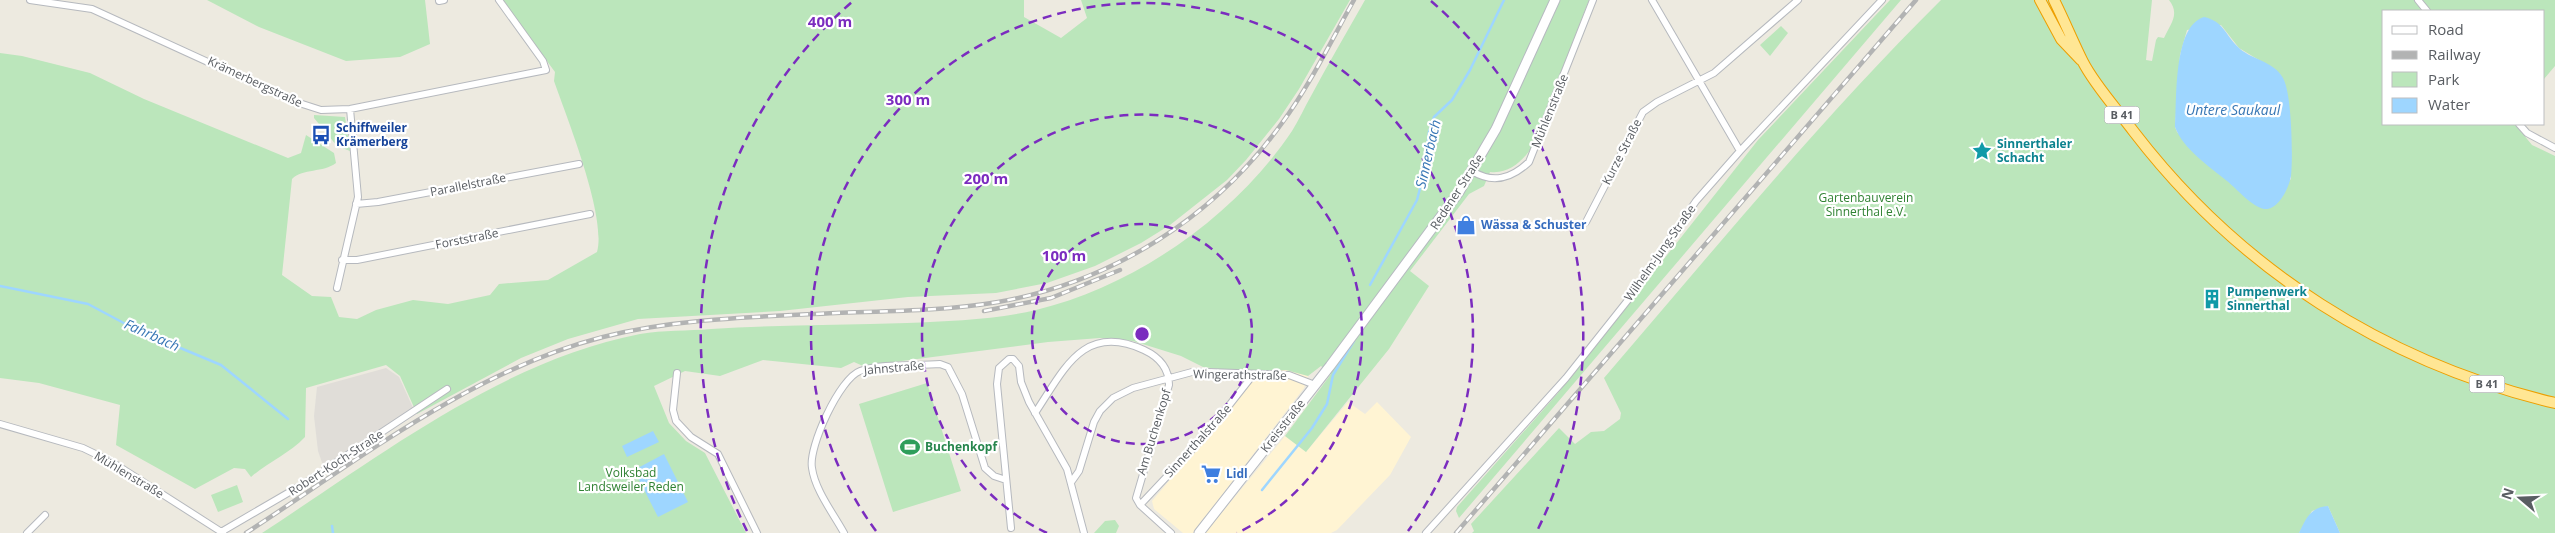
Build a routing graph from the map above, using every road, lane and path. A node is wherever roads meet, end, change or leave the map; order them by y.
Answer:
1 (30, 0) edge
2 (499, 0) edge
3 (1555, 0) edge
4 (1593, 0) edge
5 (1652, 0) edge
6 (1798, 0) edge
7 (1882, 0) edge
8 (2040, 0) edge
9 (2054, 0) edge
10 (2418, 0) edge
11 (2426, 10) edge
12 (2084, 62) junction
13 (1699, 83) junction
14 (350, 110) junction
15 (2520, 125) edge
16 (2555, 148) edge
17 (1740, 151) junction
18 (579, 164) dead end
19 (1472, 172) junction
20 (356, 204) junction
21 (590, 214) dead end
22 (1586, 222) dead end
23 (342, 260) junction
24 (337, 288) dead end
25 (1330, 366) joint
26 (678, 373) dead end
27 (1253, 375) junction
28 (1169, 379) junction
29 (1315, 385) junction
30 (447, 389) dead end
31 (2555, 402) edge
32 (1035, 413) junction
33 (0, 424) edge
34 (1006, 480) junction
35 (1072, 481) junction
36 (1140, 505) junction
37 (45, 515) dead end
38 (1011, 528) dead end
39 (222, 532) edge
40 (27, 533) edge
41 (756, 533) edge
42 (844, 533) edge
43 (1084, 533) edge
44 (1170, 533) edge
45 (1199, 533) edge
46 (1426, 533) edge

1 - 14 street, Krämerbergstraße
2 - 14 street, Krämerbergstraße
3 - 19 main road, Redener Straße
4 - 19 street, Mühlenstraße
5 - 13 street
6 - 13 street, Kurze Straße
7 - 17 street, Wilhelm-Jung-Straße
8 - 12 highway, B 41
9 - 12 highway, B 41
10 - 11 street
12 - 31 highway, B 41
13 - 17 street
13 - 22 street, Kurze Straße
14 - 20 street
15 - 16 street
17 - 46 street, Wilhelm-Jung-Straße
18 - 20 street, Parallelstraße
19 - 25 main road, Redener Straße
20 - 23 street
21 - 23 street, Forststraße
23 - 24 street
25 - 29 main road, Kreisstraße
26 - 41 street
27 - 28 street, Wingerathstraße
27 - 29 street, Wingerathstraße
27 - 36 street, Sinnerthalstraße
28 - 32 street, Am Buchenkopf
28 - 35 street, Wingerathstraße
28 - 36 street, Am Buchenkopf
29 - 45 main road, Kreisstraße
30 - 39 street, Robert-Koch-Straße
32 - 34 street
32 - 35 street
33 - 39 street, Mühlenstraße
34 - 38 street
34 - 42 street, Jahnstraße
35 - 43 street
36 - 44 street
37 - 40 street

